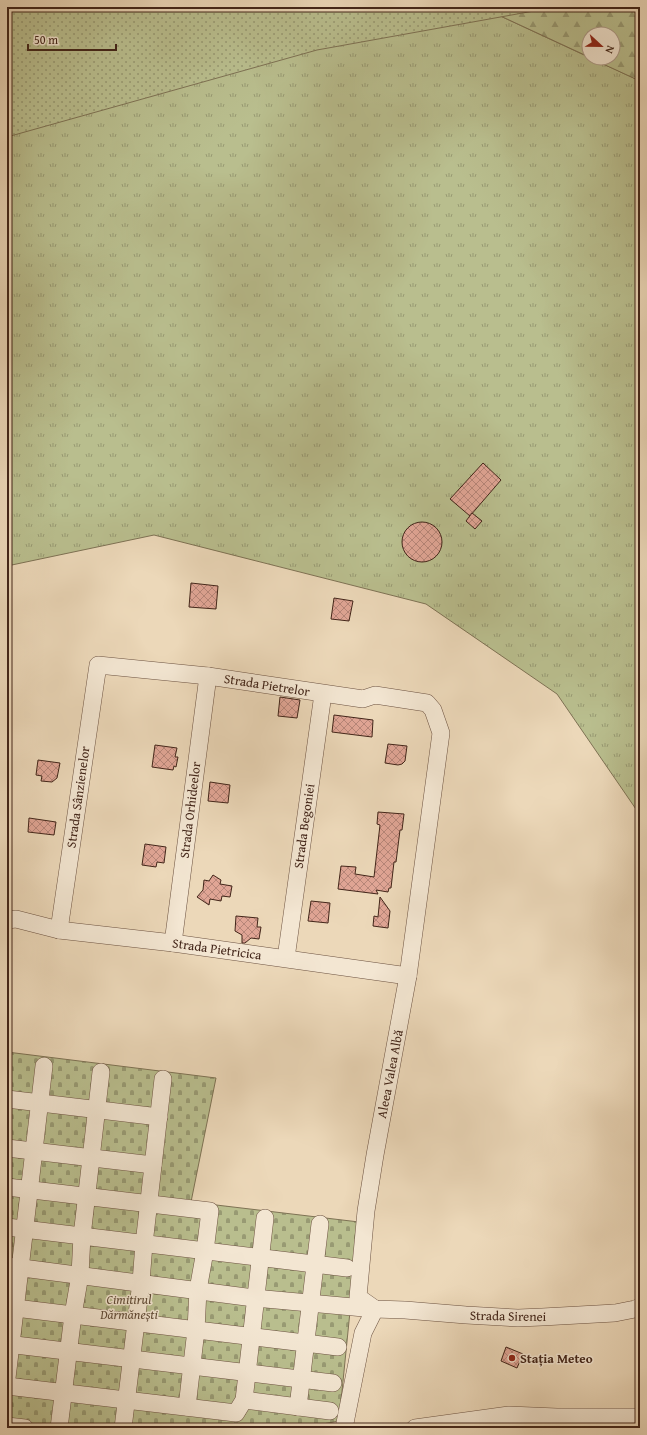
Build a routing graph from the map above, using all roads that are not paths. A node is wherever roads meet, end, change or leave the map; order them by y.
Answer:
1 (98, 665) joint
2 (208, 676) junction
3 (322, 694) junction
4 (433, 710) joint
5 (7, 920) edge
6 (59, 930) junction
7 (173, 943) junction
8 (286, 958) junction
9 (408, 976) junction
10 (44, 1066) dead end
11 (101, 1072) dead end
12 (163, 1079) dead end
13 (7, 1099) edge
14 (40, 1103) junction
15 (97, 1110) junction
16 (159, 1117) junction
17 (7, 1148) edge
18 (34, 1151) junction
19 (92, 1158) junction
20 (153, 1165) junction
21 (7, 1187) edge
22 (30, 1189) junction
23 (87, 1196) junction
24 (149, 1204) junction
25 (265, 1218) dead end
26 (320, 1224) dead end
27 (7, 1227) edge
28 (25, 1230) junction
29 (82, 1236) junction
30 (144, 1244) junction
31 (205, 1251) junction
32 (260, 1258) junction
33 (315, 1264) junction
34 (13, 1267) edge
35 (347, 1268) dead end
36 (80, 1275) junction
37 (141, 1282) junction
38 (198, 1290) junction
39 (254, 1298) junction
40 (310, 1303) junction
41 (640, 1307) edge
42 (11, 1308) edge
43 (375, 1309) junction
44 (73, 1315) junction
45 (135, 1322) junction
46 (196, 1330) junction
47 (251, 1336) junction
48 (306, 1343) junction
49 (9, 1345) edge
50 (338, 1347) dead end
51 (68, 1352) junction
52 (131, 1359) junction
53 (192, 1366) junction
54 (247, 1373) junction
55 (7, 1378) edge
56 (302, 1380) junction
57 (333, 1384) dead end
58 (7, 1386) edge
59 (64, 1393) junction
60 (126, 1400) junction
61 (244, 1400) junction
62 (298, 1407) junction
63 (187, 1408) junction
64 (330, 1411) dead end
65 (509, 1415) junction
66 (640, 1417) edge
67 (477, 1424) edge
68 (7, 1426) edge
69 (25, 1428) edge
70 (60, 1428) edge
71 (123, 1428) edge
72 (344, 1428) edge
73 (415, 1428) edge
74 (520, 1428) edge

1 - 2 street, Strada Pietrelor
1 - 6 street, Strada Sânzienelor
2 - 3 street, Strada Pietrelor
2 - 7 street, Strada Orhideelor
3 - 4 street, Strada Pietrelor
3 - 8 street, Strada Begoniei
4 - 9 street, Aleea Valea Albă
5 - 6 street, Strada Pietricica
6 - 7 street, Strada Pietricica
7 - 8 street, Strada Pietricica
8 - 9 street, Strada Pietricica
9 - 43 street, Aleea Valea Albă
10 - 14 street
11 - 15 street
12 - 16 street
13 - 14 street
14 - 15 street
14 - 18 street
15 - 16 street
15 - 19 street
16 - 20 street
17 - 18 street
18 - 19 street
18 - 22 street
19 - 20 street
19 - 23 street
20 - 24 street
21 - 22 street
22 - 23 street
22 - 28 street
23 - 24 street
23 - 29 street
24 - 30 street
24 - 31 street
25 - 32 street
26 - 33 street
27 - 28 street
28 - 29 street
28 - 34 street
29 - 30 street
29 - 36 street
30 - 31 street
30 - 37 street
31 - 32 street
31 - 38 street
32 - 33 street
32 - 39 street
33 - 35 street
33 - 40 street
34 - 36 street, Strada Sirenei
34 - 42 street
36 - 37 street, Strada Sirenei
36 - 44 street
37 - 38 street, Strada Sirenei
37 - 45 street
38 - 39 street, Strada Sirenei
38 - 46 street
39 - 40 street, Strada Sirenei
39 - 47 street
40 - 43 street, Strada Sirenei
40 - 48 street
41 - 43 street, Strada Sirenei
42 - 44 street
42 - 49 street
43 - 72 street
44 - 45 street
44 - 51 street
45 - 46 street
45 - 52 street
46 - 47 street
46 - 53 street
47 - 48 street
47 - 54 street
48 - 50 street
48 - 56 street
49 - 51 street
49 - 55 street
51 - 52 street
51 - 59 street
52 - 53 street
52 - 60 street
53 - 54 street
53 - 63 street
54 - 56 street
54 - 61 street
56 - 57 street
56 - 62 street
58 - 59 street
59 - 60 street
59 - 70 street
60 - 63 street
60 - 71 street
61 - 62 street
61 - 63 street
62 - 64 street
65 - 66 street
65 - 67 street
65 - 74 street
67 - 73 street
68 - 69 street

